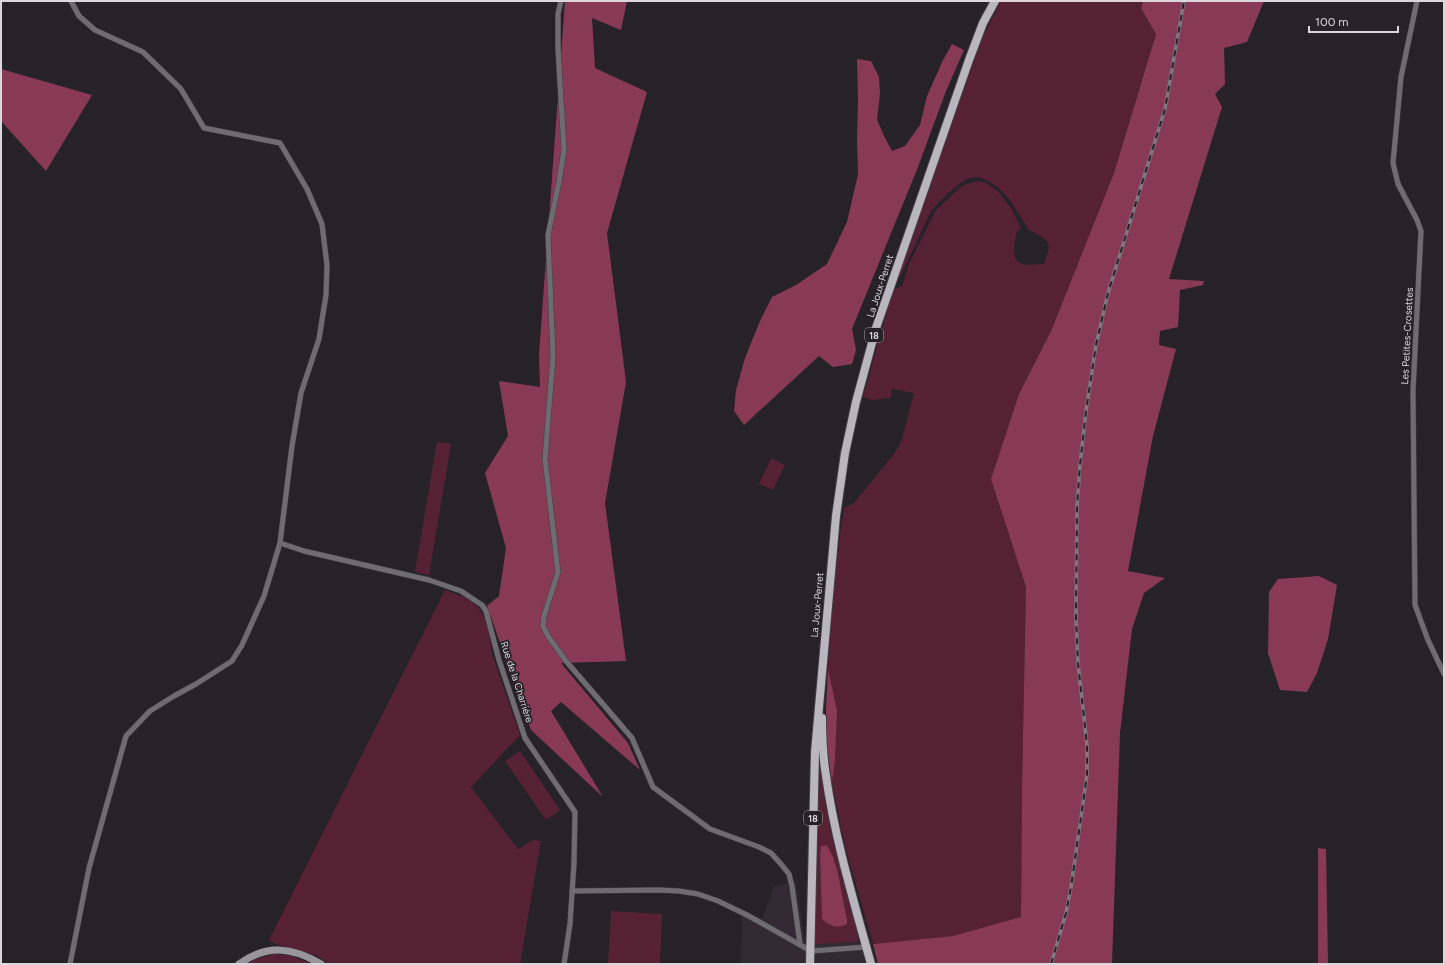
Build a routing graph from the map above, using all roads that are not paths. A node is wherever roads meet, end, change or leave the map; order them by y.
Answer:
1 (71, 1) edge
2 (561, 1) edge
3 (995, 1) edge
4 (1417, 1) edge
5 (280, 543) junction
6 (1444, 674) edge
7 (821, 685) junction
8 (572, 891) junction
9 (800, 944) junction
10 (867, 948) junction
11 (811, 951) junction
12 (70, 964) edge
13 (239, 964) edge
14 (321, 964) edge
15 (564, 964) edge
16 (810, 964) edge
17 (871, 964) edge

1 - 5 street
2 - 9 street
3 - 7 main road, La Joux-Perret / 18
4 - 6 street, Les Petites-Crosettes
5 - 8 street, Rue de la Charrière
5 - 12 street
7 - 10 main road, La Joux-Perret / 18
7 - 11 main road, La Joux-Perret / 18
8 - 9 street
8 - 15 street, Rue de la Charrière
9 - 11 street
10 - 11 street
10 - 17 main road, 18
11 - 16 main road, 18
13 - 14 main road

